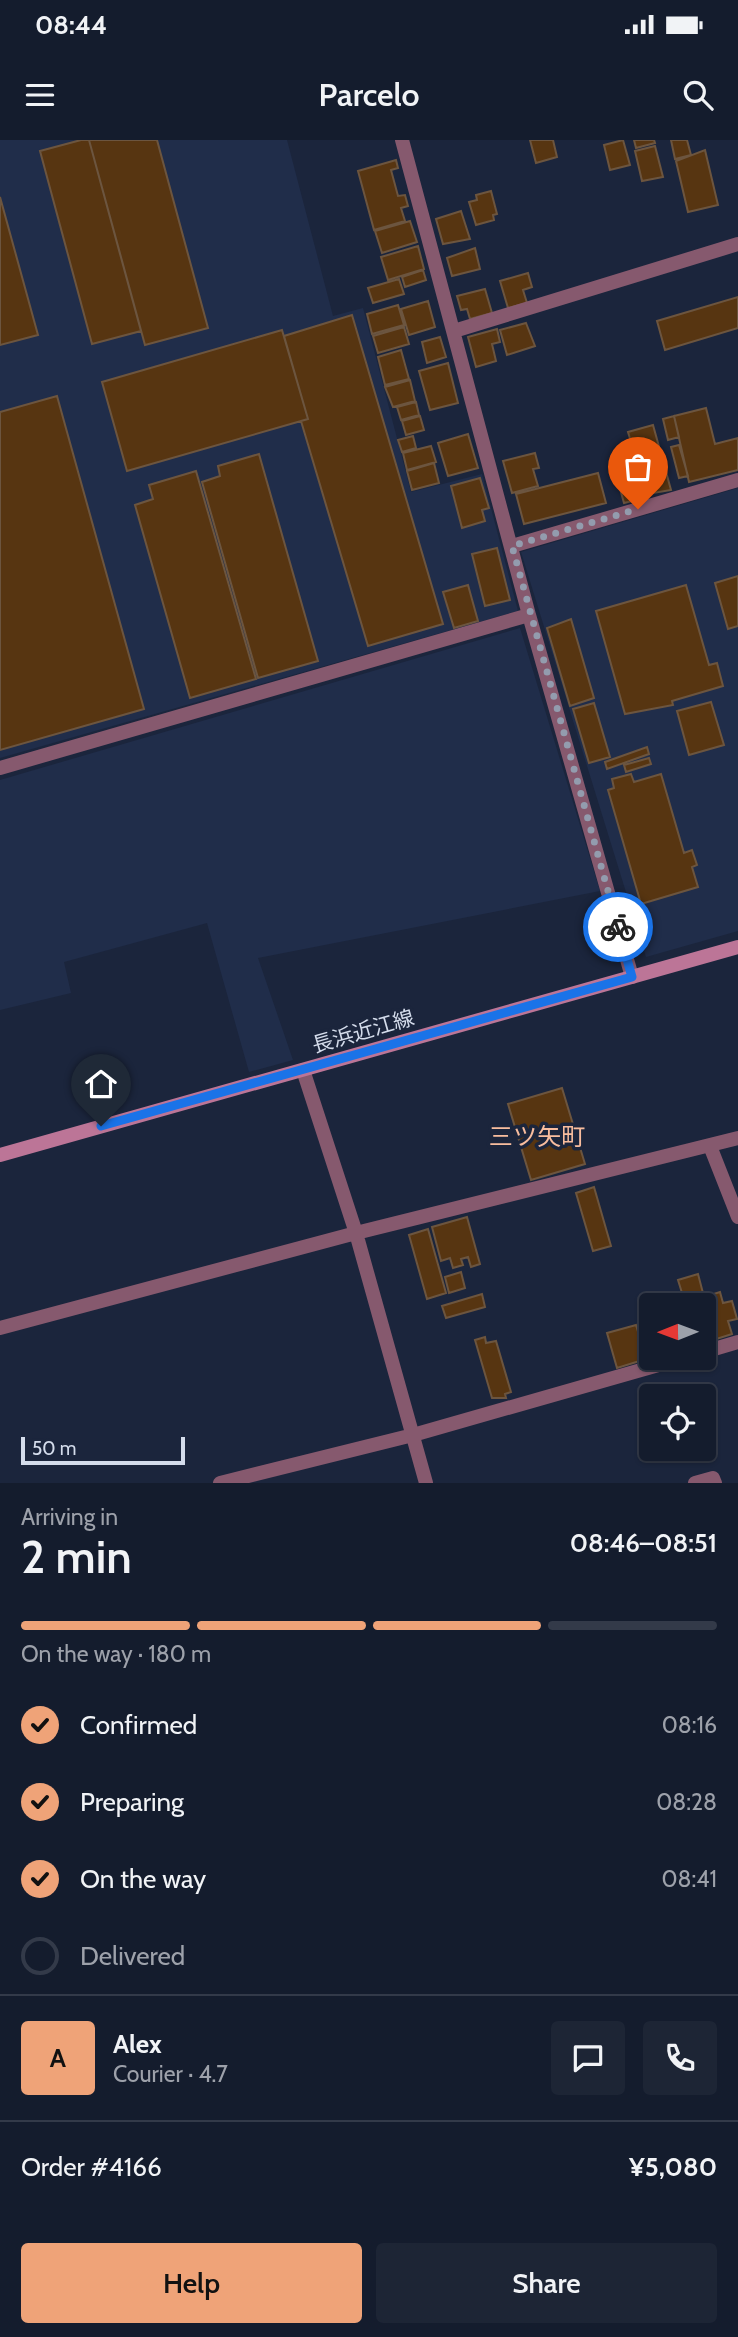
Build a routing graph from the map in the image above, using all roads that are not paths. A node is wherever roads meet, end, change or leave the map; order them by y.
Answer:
1 (402, 140) edge
2 (738, 244) edge
3 (454, 331) junction
4 (738, 480) edge
5 (512, 546) junction
6 (529, 615) junction
7 (0, 768) edge
8 (738, 947) edge
9 (632, 977) junction
10 (303, 1070) junction
11 (738, 1138) edge
12 (710, 1146) junction
13 (0, 1155) edge
14 (738, 1217) edge
15 (356, 1233) junction
16 (0, 1328) edge
17 (738, 1342) edge
18 (716, 1348) edge
19 (641, 1370) edge
20 (413, 1435) junction
21 (220, 1483) edge
22 (426, 1483) edge
23 (695, 1483) edge
24 (715, 1483) edge

1 - 3 street
2 - 3 street
3 - 5 street
4 - 5 street
5 - 6 street
6 - 7 street
6 - 9 street
8 - 9 main road, 長浜近江線
9 - 10 main road, 長浜近江線
10 - 13 main road, 長浜近江線
10 - 15 street
11 - 12 street
12 - 14 street
12 - 15 street
15 - 16 street
15 - 20 street
17 - 18 street
19 - 20 street
20 - 21 street
20 - 22 street
23 - 24 street

